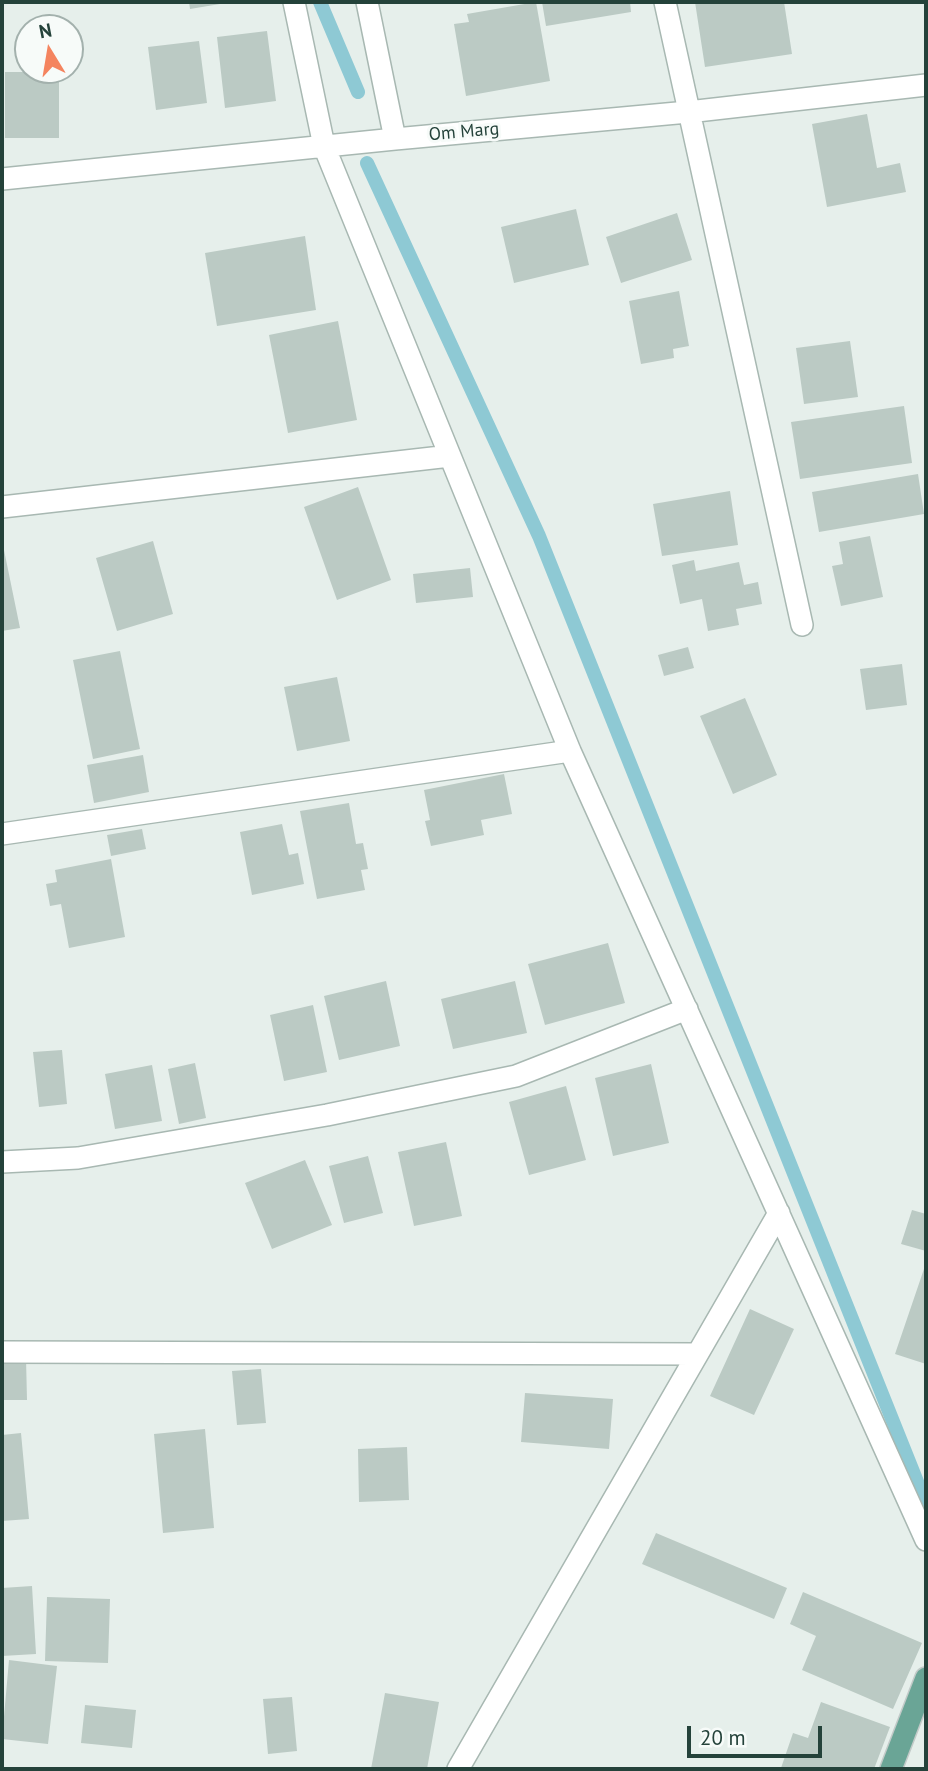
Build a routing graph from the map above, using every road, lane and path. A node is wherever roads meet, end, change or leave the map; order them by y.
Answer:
1 (294, 2) edge
2 (367, 2) edge
3 (665, 2) edge
4 (926, 85) edge
5 (688, 112) junction
6 (395, 139) junction
7 (324, 146) junction
8 (2, 179) edge
9 (450, 456) junction
10 (2, 507) edge
11 (802, 625) dead end
12 (570, 751) junction
13 (2, 834) edge
14 (687, 1009) junction
15 (2, 1162) edge
16 (779, 1213) junction
17 (3, 1352) edge
18 (697, 1354) junction
19 (926, 1540) edge
20 (926, 1678) edge
21 (457, 1769) edge
22 (891, 1769) edge

1 - 7 street
2 - 6 street
3 - 5 street
4 - 5 street, Om Marg
5 - 6 street, Om Marg
5 - 11 street
6 - 7 street, Om Marg
7 - 8 street, Om Marg
7 - 9 street
9 - 10 street
9 - 12 street
12 - 13 street
12 - 14 street
14 - 15 street
14 - 16 street
16 - 18 street
16 - 19 street
17 - 18 street
18 - 21 street
20 - 22 main road

